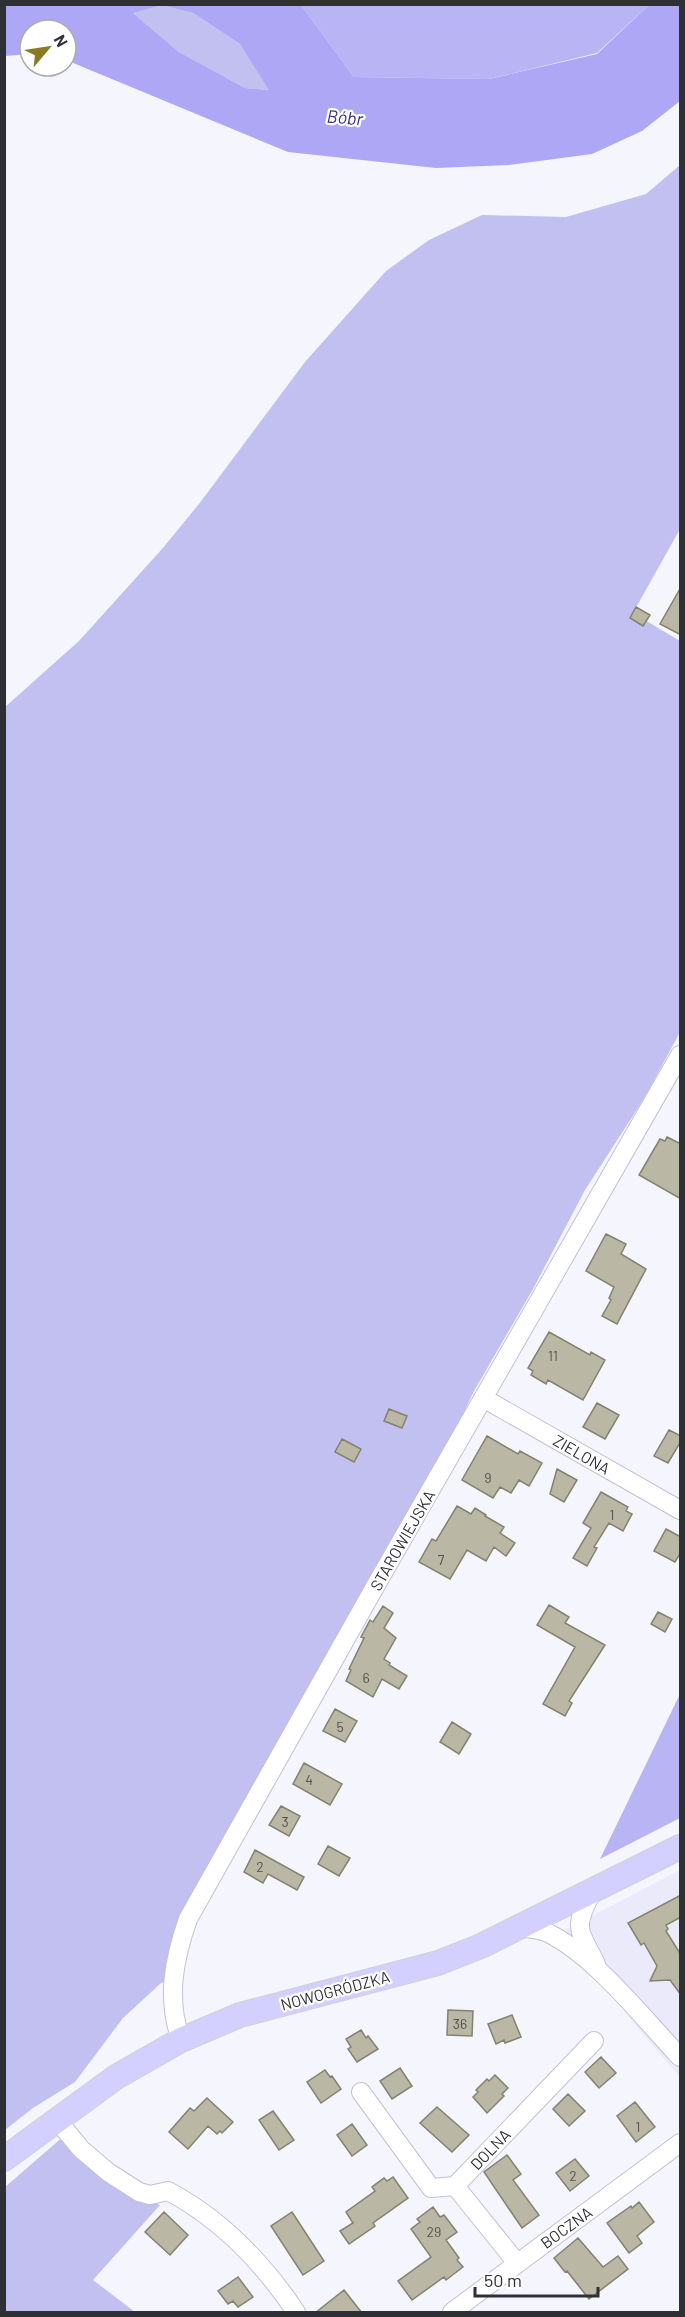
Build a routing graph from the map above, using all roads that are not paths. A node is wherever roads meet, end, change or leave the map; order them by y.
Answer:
1 (681, 1055) edge
2 (483, 1398) junction
3 (681, 1510) edge
4 (681, 1847) edge
5 (592, 1892) junction
6 (521, 1927) junction
7 (599, 1971) junction
8 (182, 2040) junction
9 (594, 2041) dead end
10 (681, 2057) edge
11 (362, 2092) dead end
12 (57, 2120) junction
13 (681, 2143) edge
14 (4, 2159) edge
15 (454, 2186) junction
16 (517, 2263) junction
17 (296, 2313) edge
18 (452, 2313) edge

1 - 2 street, STAROWIEJSKA
2 - 3 street, ZIELONA
2 - 8 street, STAROWIEJSKA
4 - 5 main road, NOWOGRÓDZKA
5 - 6 main road, NOWOGRÓDZKA
5 - 7 street
6 - 7 street
6 - 8 main road, NOWOGRÓDZKA
7 - 10 street
8 - 12 main road, NOWOGRÓDZKA
9 - 15 street, DOLNA
11 - 15 street
12 - 14 main road, NOWOGRÓDZKA
12 - 17 street
13 - 16 street, BOCZNA
15 - 16 street
16 - 18 street, BOCZNA

